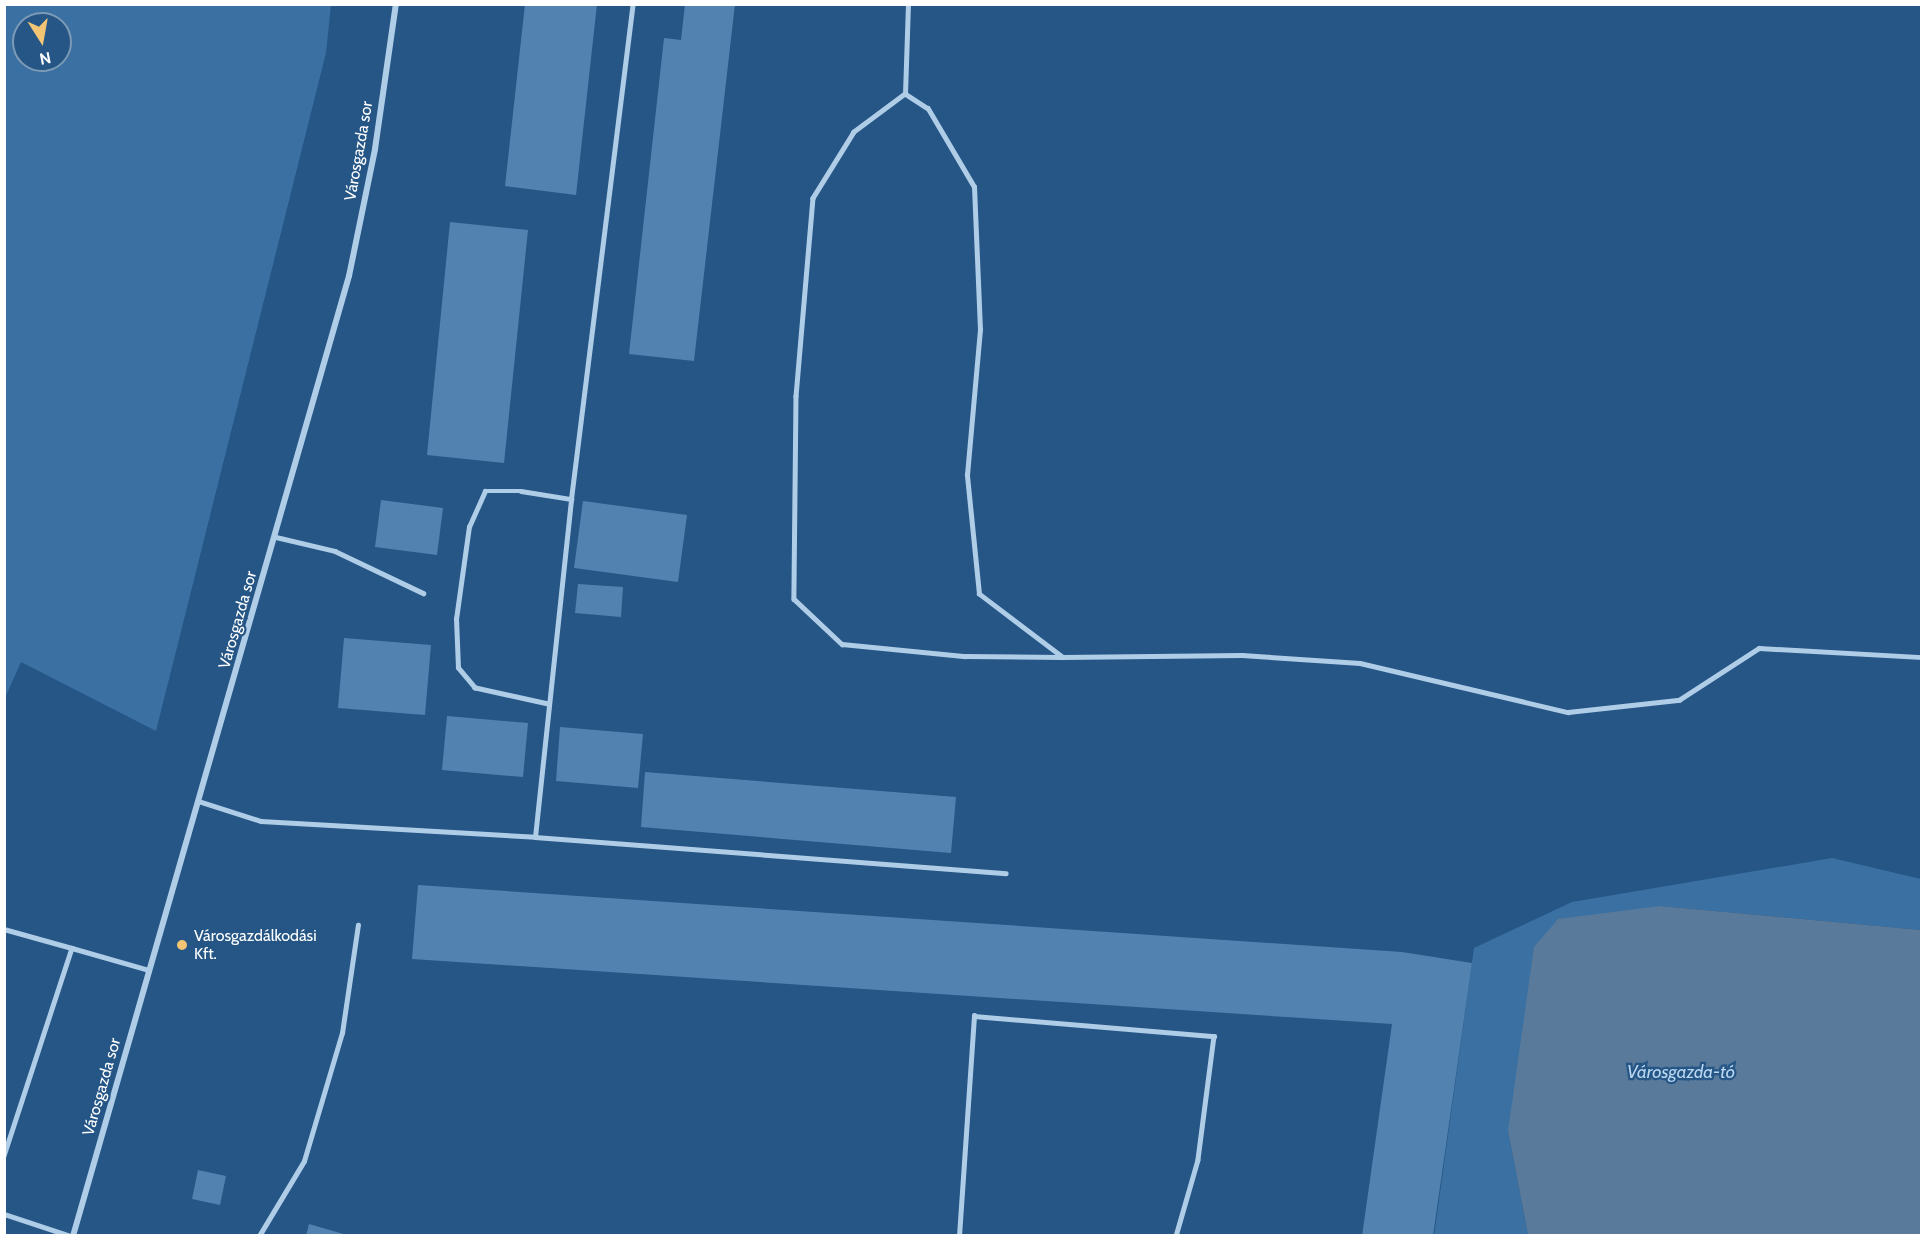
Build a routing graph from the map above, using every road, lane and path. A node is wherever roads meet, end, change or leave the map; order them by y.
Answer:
1 (396, 4) edge
2 (633, 4) edge
3 (908, 4) edge
4 (905, 94) junction
5 (571, 500) junction
6 (276, 537) junction
7 (423, 593) dead end
8 (1062, 657) junction
9 (1922, 657) edge
10 (548, 704) junction
11 (198, 801) junction
12 (535, 837) junction
13 (1006, 873) dead end
14 (357, 925) dead end
15 (4, 929) edge
16 (72, 948) junction
17 (149, 970) junction
18 (4, 1156) edge
19 (4, 1214) edge
20 (72, 1236) edge
21 (259, 1236) edge
22 (959, 1236) edge
23 (1176, 1236) edge

1 - 6 street, Városgazda sor
2 - 5 lane
3 - 4 lane
4 - 8 lane
4 - 8 lane
5 - 10 lane
5 - 10 lane
6 - 7 lane
6 - 11 street, Városgazda sor
8 - 9 lane
10 - 12 lane
11 - 12 lane
11 - 17 street, Városgazda sor
12 - 13 lane
14 - 21 lane
15 - 16 lane
16 - 17 lane
16 - 18 lane
17 - 20 street, Városgazda sor
19 - 20 lane
22 - 23 lane

